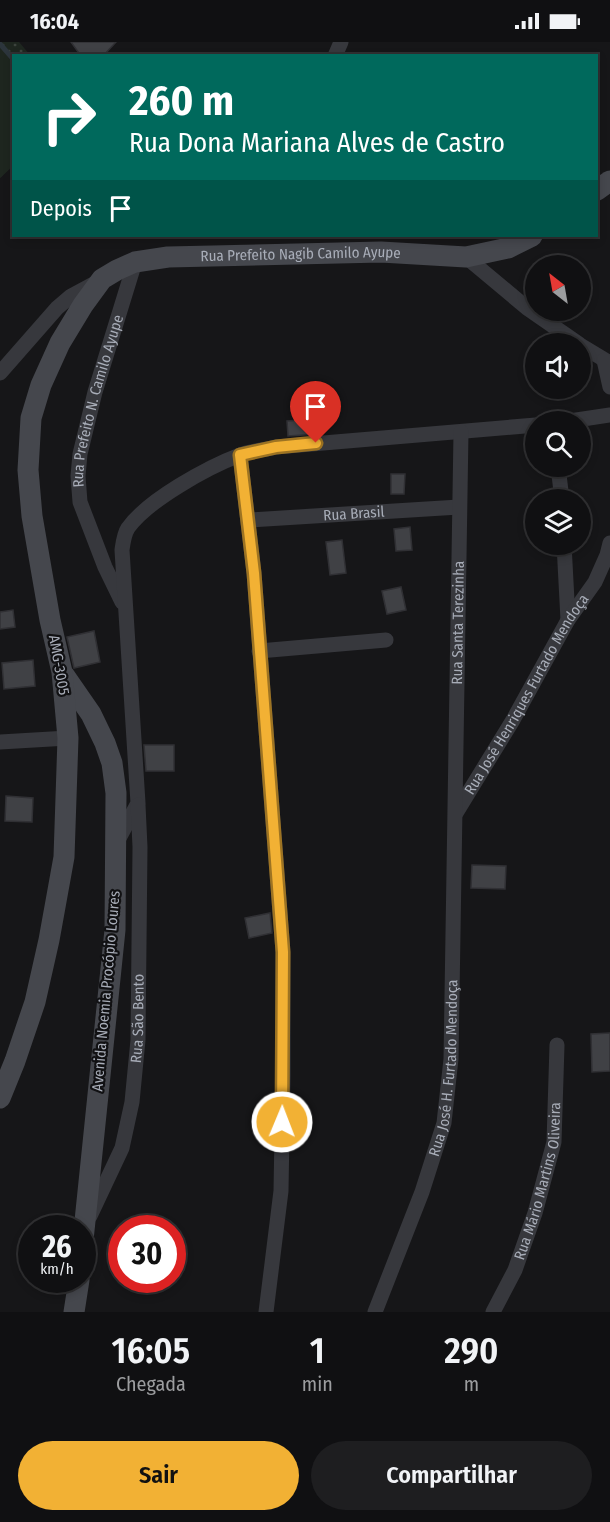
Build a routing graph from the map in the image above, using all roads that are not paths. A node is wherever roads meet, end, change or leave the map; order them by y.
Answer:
1 (530, 237) edge
2 (466, 257) junction
3 (135, 262) junction
4 (102, 279) junction
5 (564, 333) edge
6 (591, 351) edge
7 (607, 361) edge
8 (0, 373) edge
9 (610, 387) edge
10 (610, 415) edge
11 (591, 418) edge
12 (525, 426) edge
13 (461, 432) junction
14 (240, 455) junction
15 (459, 507) junction
16 (249, 520) junction
17 (610, 543) edge
18 (565, 555) edge
19 (125, 608) junction
20 (568, 620) junction
21 (386, 640) dead end
22 (259, 651) junction
23 (62, 672) junction
24 (68, 738) junction
25 (0, 742) edge
26 (138, 803) junction
27 (456, 813) junction
28 (116, 845) junction
29 (557, 1045) dead end
30 (0, 1098) edge
31 (87, 1215) edge
32 (91, 1215) edge
33 (76, 1293) edge
34 (74, 1312) edge
35 (266, 1312) edge
36 (375, 1312) edge
37 (493, 1312) edge

1 - 2 main road, Rua Prefeito Nagib Camilo Ayupe
2 - 3 main road, Rua Prefeito Nagib Camilo Ayupe
2 - 5 street
3 - 4 main road, AMG-3005
3 - 19 street, Rua Prefeito N. Camilo Ayupe
4 - 8 street
4 - 23 main road, AMG-3005
6 - 7 street
7 - 9 street
10 - 11 street
12 - 13 street
13 - 14 street
13 - 15 street, Rua Santa Terezinha
14 - 16 street
14 - 19 street, Rua São Bento
15 - 16 street, Rua Brasil
15 - 27 street, Rua Santa Terezinha
16 - 22 street
17 - 20 street, Rua José Henriques Furtado Mendoça
18 - 20 street
19 - 26 street, Rua São Bento
20 - 27 street, Rua José Henriques Furtado Mendoça
21 - 22 street
22 - 35 street
23 - 24 main road, AMG-3005
23 - 28 main road, Avenida Noemia Procópio Loures
24 - 25 street
24 - 30 main road, AMG-3005
26 - 28 street
26 - 32 street, Rua São Bento
27 - 36 street, Rua José H. Furtado Mendoça
28 - 31 main road, Avenida Noemia Procópio Loures
29 - 37 street, Rua Mário Martins Oliveira
33 - 34 main road

